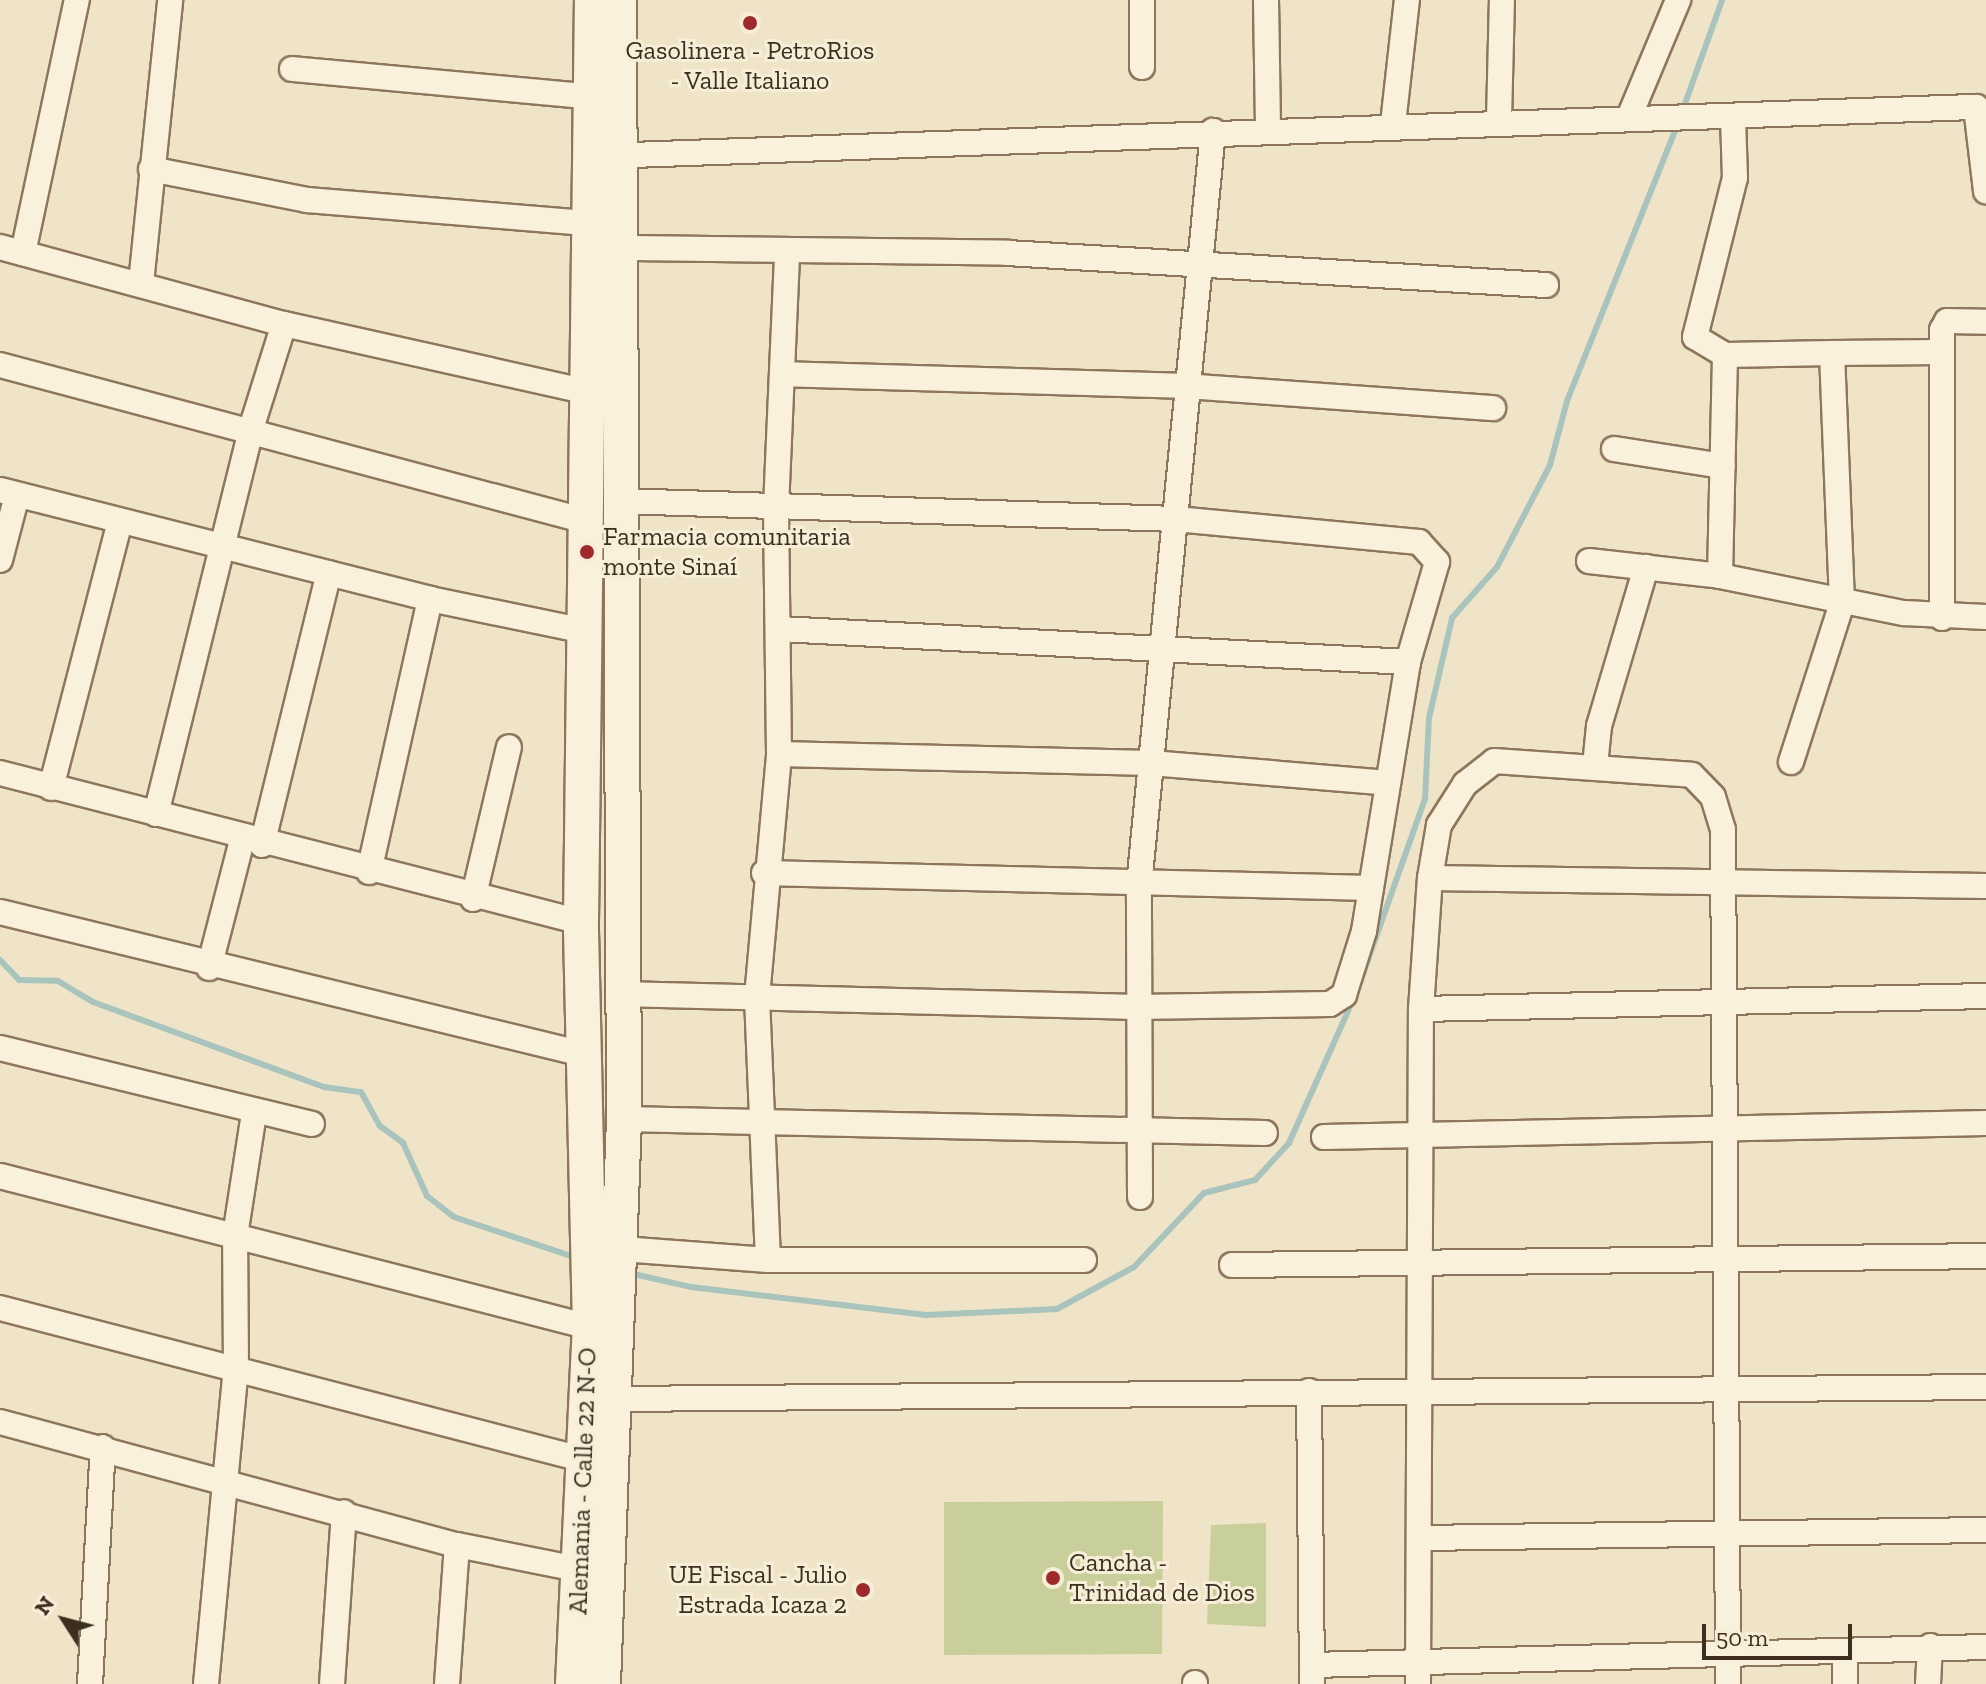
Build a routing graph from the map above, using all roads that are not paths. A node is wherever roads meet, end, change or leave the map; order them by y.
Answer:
1 (77, 0) edge
2 (170, 0) edge
3 (592, 0) edge
4 (619, 0) edge
5 (1142, 0) edge
6 (1266, 0) edge
7 (1407, 0) edge
8 (1502, 0) edge
9 (1678, 0) edge
10 (1142, 67) dead end
11 (292, 69) dead end
12 (591, 97) junction
13 (1637, 115) junction
14 (1733, 117) junction
15 (1499, 120) junction
16 (1393, 124) junction
17 (1268, 128) junction
18 (1213, 131) junction
19 (604, 156) junction
20 (151, 169) junction
21 (1985, 180) edge
22 (589, 223) junction
23 (622, 248) junction
24 (12, 250) edge
25 (787, 254) junction
26 (1197, 263) junction
27 (141, 283) junction
28 (1546, 285) dead end
29 (1986, 322) edge
30 (284, 324) junction
31 (1941, 352) junction
32 (1832, 353) junction
33 (1725, 355) junction
34 (0, 365) edge
35 (782, 374) junction
36 (1185, 386) junction
37 (587, 392) junction
38 (1493, 408) dead end
39 (251, 429) junction
40 (1614, 449) dead end
41 (1723, 466) junction
42 (8, 492) edge
43 (619, 501) junction
44 (776, 508) junction
45 (1176, 519) junction
46 (120, 521) junction
47 (586, 521) junction
48 (222, 545) junction
49 (0, 560) edge
50 (1589, 561) dead end
51 (1646, 567) junction
52 (329, 573) junction
53 (1720, 576) junction
54 (430, 599) junction
55 (1842, 603) junction
56 (1986, 617) edge
57 (1942, 618) junction
58 (781, 629) junction
59 (589, 632) junction
60 (1160, 647) junction
61 (1408, 662) junction
62 (509, 747) dead end
63 (779, 754) junction
64 (1791, 762) dead end
65 (1151, 763) junction
66 (1595, 766) junction
67 (0, 773) edge
68 (1388, 783) junction
69 (51, 788) junction
70 (156, 814) junction
71 (252, 843) junction
72 (369, 872) junction
73 (764, 873) junction
74 (1430, 878) junction
75 (1725, 880) junction
76 (1139, 885) junction
77 (1986, 886) edge
78 (1371, 888) junction
79 (473, 899) junction
80 (0, 912) edge
81 (581, 922) junction
82 (209, 968) junction
83 (620, 994) junction
84 (1986, 996) edge
85 (757, 997) junction
86 (1723, 1004) junction
87 (1137, 1007) junction
88 (1421, 1009) junction
89 (0, 1048) edge
90 (583, 1054) junction
91 (254, 1113) junction
92 (624, 1119) junction
93 (762, 1122) junction
94 (1986, 1123) edge
95 (312, 1124) dead end
96 (1419, 1132) junction
97 (1265, 1133) dead end
98 (1727, 1134) junction
99 (1142, 1135) junction
100 (1324, 1137) dead end
101 (0, 1176) edge
102 (1140, 1197) dead end
103 (235, 1236) junction
104 (1986, 1256) edge
105 (1730, 1259) junction
106 (768, 1260) junction
107 (1084, 1260) dead end
108 (609, 1263) junction
109 (1423, 1263) junction
110 (1232, 1265) dead end
111 (0, 1308) edge
112 (590, 1327) junction
113 (236, 1369) junction
114 (1731, 1385) junction
115 (1986, 1387) edge
116 (1419, 1390) junction
117 (1309, 1391) junction
118 (615, 1399) junction
119 (0, 1422) edge
120 (103, 1447) junction
121 (585, 1460) junction
122 (225, 1478) junction
123 (344, 1512) junction
124 (1986, 1530) edge
125 (1728, 1535) junction
126 (1420, 1538) junction
127 (457, 1545) junction
128 (582, 1570) junction
129 (1930, 1646) junction
130 (1986, 1647) edge
131 (1845, 1654) junction
132 (1727, 1657) junction
133 (1626, 1672) edge
134 (1418, 1673) edge
135 (1312, 1674) edge
136 (1541, 1674) edge
137 (90, 1684) edge
138 (206, 1684) edge
139 (332, 1684) edge
140 (447, 1684) edge
141 (573, 1684) edge
142 (603, 1684) edge
143 (1728, 1684) edge
144 (1845, 1684) edge
145 (1928, 1684) edge

1 - 24 street
2 - 20 street
3 - 12 street
4 - 19 street
5 - 10 street
6 - 17 street
7 - 16 street
8 - 15 street
9 - 13 street
11 - 12 street
12 - 19 street
13 - 14 street
13 - 15 street
14 - 21 street
14 - 33 street
15 - 16 street
16 - 17 street
17 - 18 street
18 - 19 street
18 - 26 street
19 - 22 street
19 - 23 street
20 - 22 street
20 - 27 street
22 - 37 street
23 - 25 street
23 - 43 street
24 - 27 street
25 - 26 street
25 - 35 street
26 - 28 street
26 - 36 street
27 - 30 street
29 - 31 street
30 - 37 street
30 - 39 street
31 - 32 street
31 - 57 street
32 - 33 street
32 - 55 street
33 - 41 street
34 - 39 street
35 - 36 street
35 - 44 street
36 - 38 street
36 - 45 street
37 - 47 street
39 - 47 street
39 - 48 street
40 - 41 street
41 - 53 street
42 - 46 street
42 - 49 street
43 - 44 street
43 - 83 street
44 - 45 street
44 - 58 street
45 - 60 street
45 - 61 street
46 - 48 street
46 - 69 street
47 - 59 street
48 - 52 street
48 - 70 street
50 - 51 street
51 - 53 street
51 - 66 street
52 - 54 street
52 - 71 street
53 - 55 street
54 - 59 street
54 - 72 street
55 - 57 street
55 - 64 street
56 - 57 street
58 - 60 street
58 - 63 street
59 - 81 street
60 - 61 street
60 - 65 street
61 - 68 street
62 - 79 street
63 - 65 street
63 - 73 street
65 - 68 street
65 - 76 street
66 - 74 street
66 - 75 street
67 - 69 street
68 - 78 street
69 - 70 street
70 - 71 street
71 - 72 street
71 - 82 street
72 - 79 street
73 - 76 street
73 - 85 street
74 - 75 street
74 - 88 street
75 - 77 street
75 - 86 street
76 - 78 street
76 - 87 street
78 - 87 street
79 - 81 street
80 - 82 street
81 - 90 street
82 - 90 street
83 - 85 street
83 - 92 street
84 - 86 street
85 - 87 street
85 - 93 street
86 - 88 street
86 - 98 street
87 - 99 street
88 - 96 street
89 - 91 street
90 - 108 street
91 - 95 street
91 - 103 street
92 - 93 street
92 - 108 street
93 - 99 street
93 - 106 street
94 - 98 street
96 - 98 street
96 - 100 street
96 - 109 street
97 - 99 street
98 - 105 street
99 - 102 street
101 - 103 street
103 - 112 street
103 - 113 street
104 - 105 street
105 - 109 street
105 - 114 street
106 - 107 street
106 - 108 street
108 - 112 street, Alemania - Calle 22 N-O
108 - 118 street, Alemania - Calle 22 N-O
109 - 110 street
109 - 116 street
111 - 113 street
112 - 121 street, Alemania - Calle 22 N-O
113 - 121 street
113 - 122 street
114 - 115 street
114 - 116 street
114 - 125 street
116 - 117 street
116 - 126 street
117 - 118 street
117 - 135 street
118 - 142 street, Alemania - Calle 22 N-O
119 - 120 street
120 - 122 street
120 - 137 street
121 - 128 street, Alemania - Calle 22 N-O
122 - 123 street
122 - 138 street
123 - 127 street
123 - 139 street
124 - 125 street
125 - 126 street
125 - 132 street
126 - 134 street
127 - 128 street
127 - 140 street
128 - 141 street, Alemania - Calle 22 N-O
129 - 130 street
129 - 131 street
129 - 145 street
131 - 132 street
131 - 144 street
132 - 133 street
132 - 143 street
133 - 136 street
134 - 135 street
134 - 136 street

